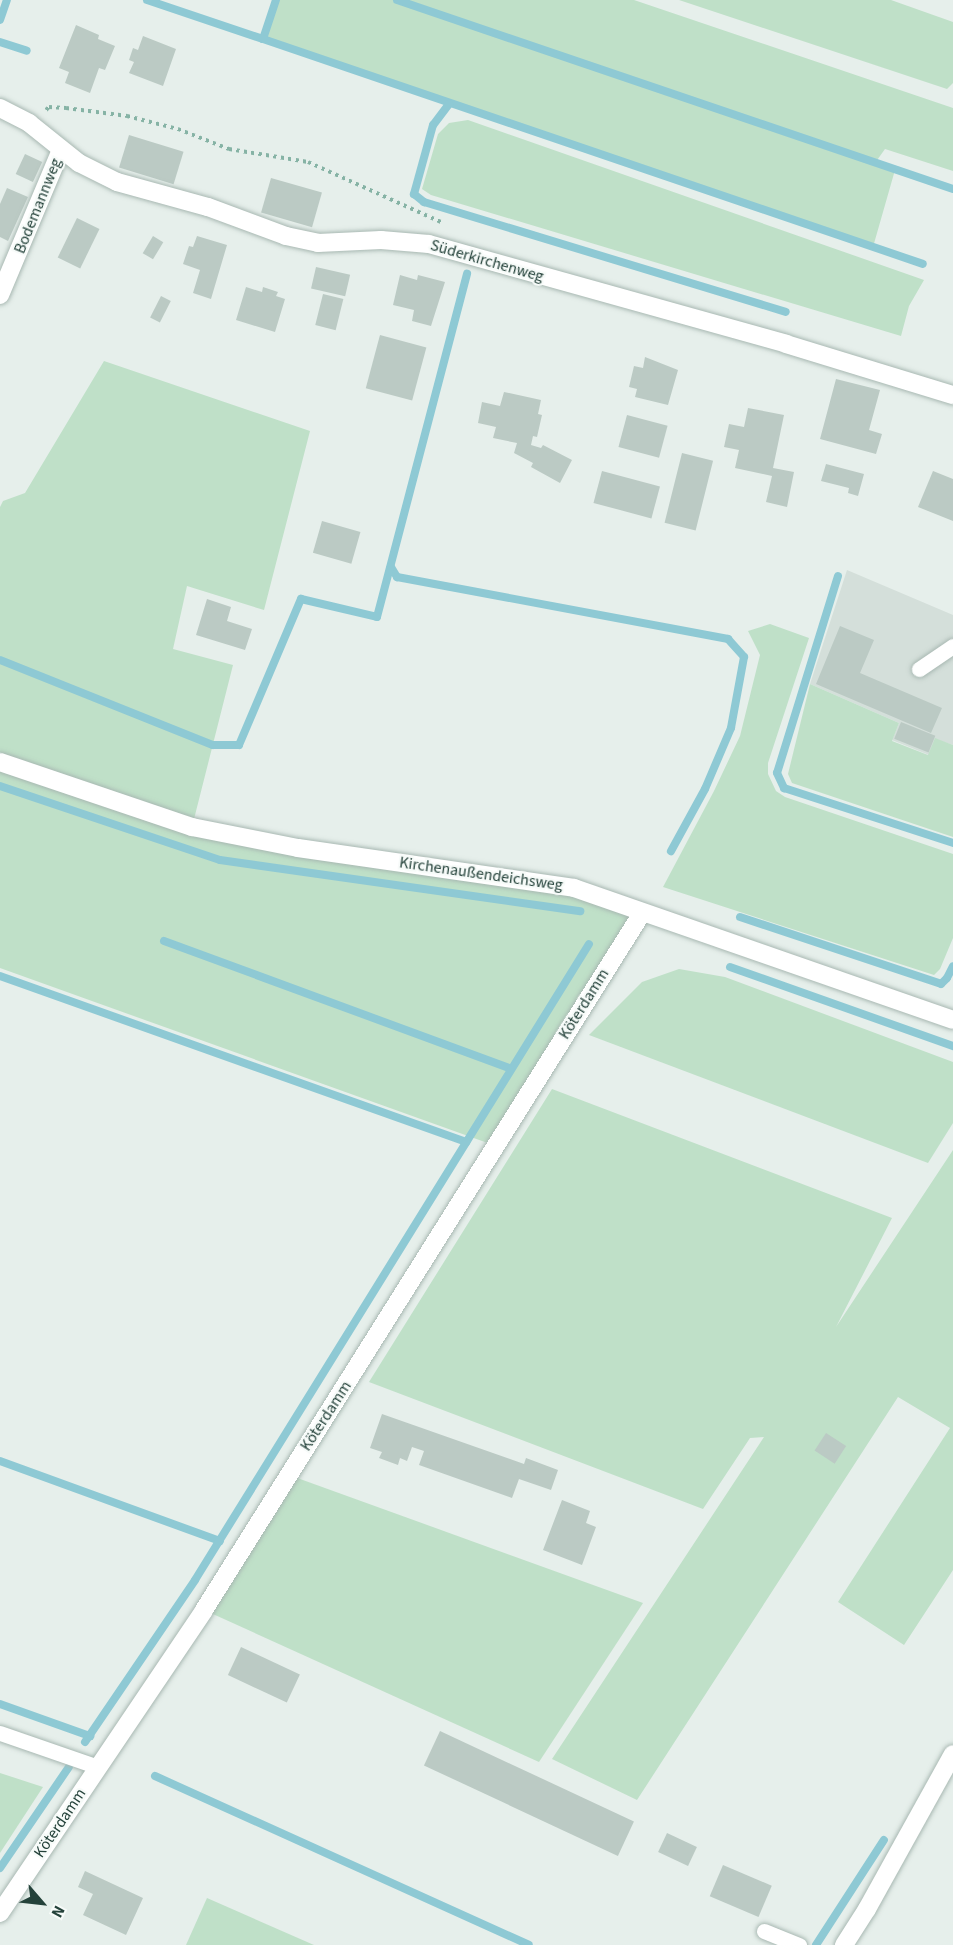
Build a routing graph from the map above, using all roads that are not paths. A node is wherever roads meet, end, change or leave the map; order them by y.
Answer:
1 (0, 108) edge
2 (61, 150) junction
3 (0, 295) edge
4 (953, 395) edge
5 (953, 646) edge
6 (919, 669) dead end
7 (0, 762) edge
8 (642, 913) junction
9 (953, 1020) edge
10 (0, 1733) edge
11 (953, 1754) edge
12 (98, 1767) junction
13 (0, 1913) edge
14 (764, 1931) dead end
15 (799, 1945) edge
16 (844, 1945) edge

1 - 2 street, Süderkirchenweg
2 - 3 street, Bodemannweg
2 - 4 street, Süderkirchenweg
5 - 6 lane
7 - 8 street, Kirchenaußendeichsweg
8 - 9 street, Kirchenaußendeichsweg
8 - 12 street, Köterdamm
10 - 12 lane
11 - 16 street
12 - 13 street, Köterdamm
14 - 15 lane

